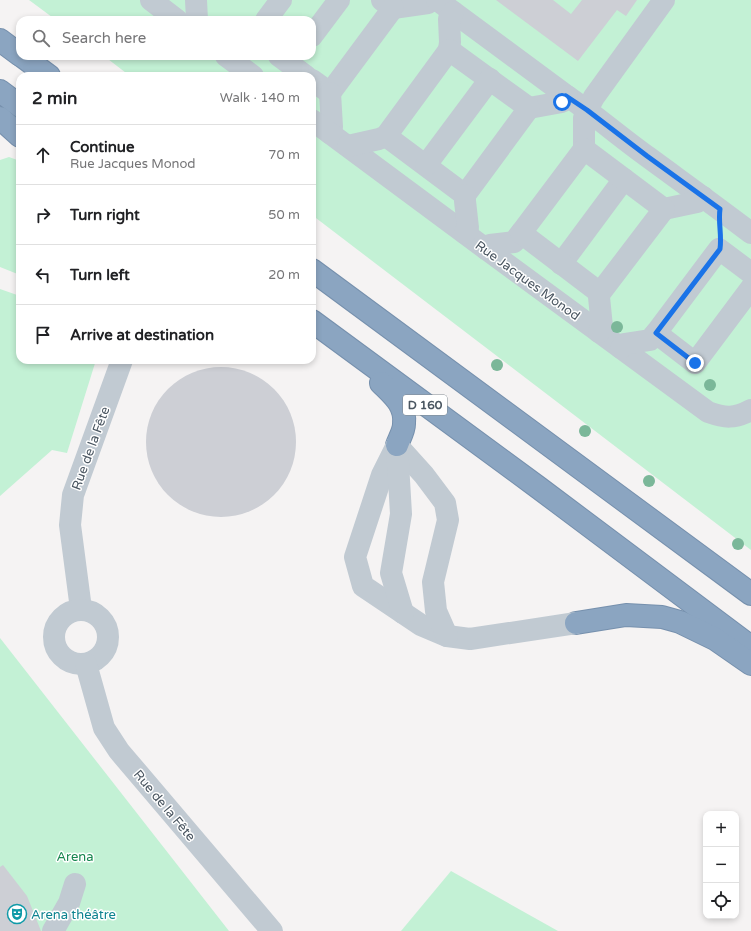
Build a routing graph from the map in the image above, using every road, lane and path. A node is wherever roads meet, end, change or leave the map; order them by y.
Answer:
1 (151, 0) edge
2 (196, 0) edge
3 (281, 0) edge
4 (339, 0) edge
5 (431, 0) edge
6 (664, 0) edge
7 (387, 4) edge
8 (445, 6) edge
9 (172, 16) edge
10 (197, 16) edge
11 (269, 16) edge
12 (316, 31) edge
13 (0, 40) edge
14 (449, 50) junction
15 (16, 51) edge
16 (28, 60) edge
17 (231, 60) edge
18 (44, 72) edge
19 (248, 72) edge
20 (490, 79) junction
21 (316, 83) edge
22 (0, 91) edge
23 (330, 93) junction
24 (566, 96) junction
25 (16, 103) edge
26 (529, 108) junction
27 (587, 110) junction
28 (0, 118) edge
29 (316, 123) edge
30 (16, 132) edge
31 (330, 133) junction
32 (386, 136) junction
33 (348, 146) junction
34 (584, 149) junction
35 (426, 166) junction
36 (624, 179) junction
37 (465, 195) junction
38 (703, 196) junction
39 (664, 209) junction
40 (720, 209) junction
41 (465, 233) junction
42 (521, 234) junction
43 (751, 234) edge
44 (720, 249) junction
45 (486, 250) junction
46 (561, 264) junction
47 (751, 272) edge
48 (316, 273) edge
49 (751, 288) edge
50 (600, 293) junction
51 (316, 324) edge
52 (599, 332) junction
53 (656, 333) junction
54 (331, 335) junction
55 (621, 348) junction
56 (121, 364) edge
57 (751, 410) edge
58 (397, 445) junction
59 (751, 594) edge
60 (81, 610) junction
61 (403, 613) junction
62 (576, 623) joint
63 (447, 636) junction
64 (751, 647) edge
65 (86, 664) junction
66 (751, 664) edge
67 (75, 884) dead end
68 (53, 931) edge
69 (272, 931) edge

1 - 9 street
2 - 10 street
3 - 11 street
4 - 12 street
5 - 7 street
6 - 27 street
7 - 23 street
8 - 14 street
8 - 24 street
13 - 15 highway
14 - 20 street
14 - 32 street
16 - 18 highway
17 - 19 street
20 - 26 street
20 - 35 street
21 - 23 street
22 - 25 highway
23 - 31 street
24 - 26 street
24 - 27 street
26 - 37 street
27 - 34 street
27 - 38 street
28 - 30 highway
29 - 31 street, Rue Jacques Monod
31 - 33 street, Rue Jacques Monod
32 - 33 street
32 - 35 street
33 - 41 street, Rue Jacques Monod
34 - 36 street
34 - 42 street
35 - 37 street
36 - 39 street
36 - 46 street
37 - 41 street
38 - 39 street
38 - 40 street
39 - 50 street
40 - 43 street
40 - 44 street
41 - 45 street, Rue Jacques Monod
42 - 45 street
42 - 46 street
44 - 47 street
44 - 53 street
45 - 52 street, Rue Jacques Monod
46 - 50 street
48 - 59 highway
49 - 53 street
50 - 52 street
51 - 54 highway, D 160
52 - 55 street, Rue Jacques Monod
53 - 55 street
54 - 58 highway
54 - 64 highway, D 160
55 - 57 street, Rue Jacques Monod
56 - 60 street, Rue de la Fête
58 - 61 street
58 - 61 street
58 - 63 street
60 - 65 street
60 - 65 street
61 - 63 street
62 - 63 street
62 - 66 highway
65 - 69 street, Rue de la Fête
67 - 68 street

